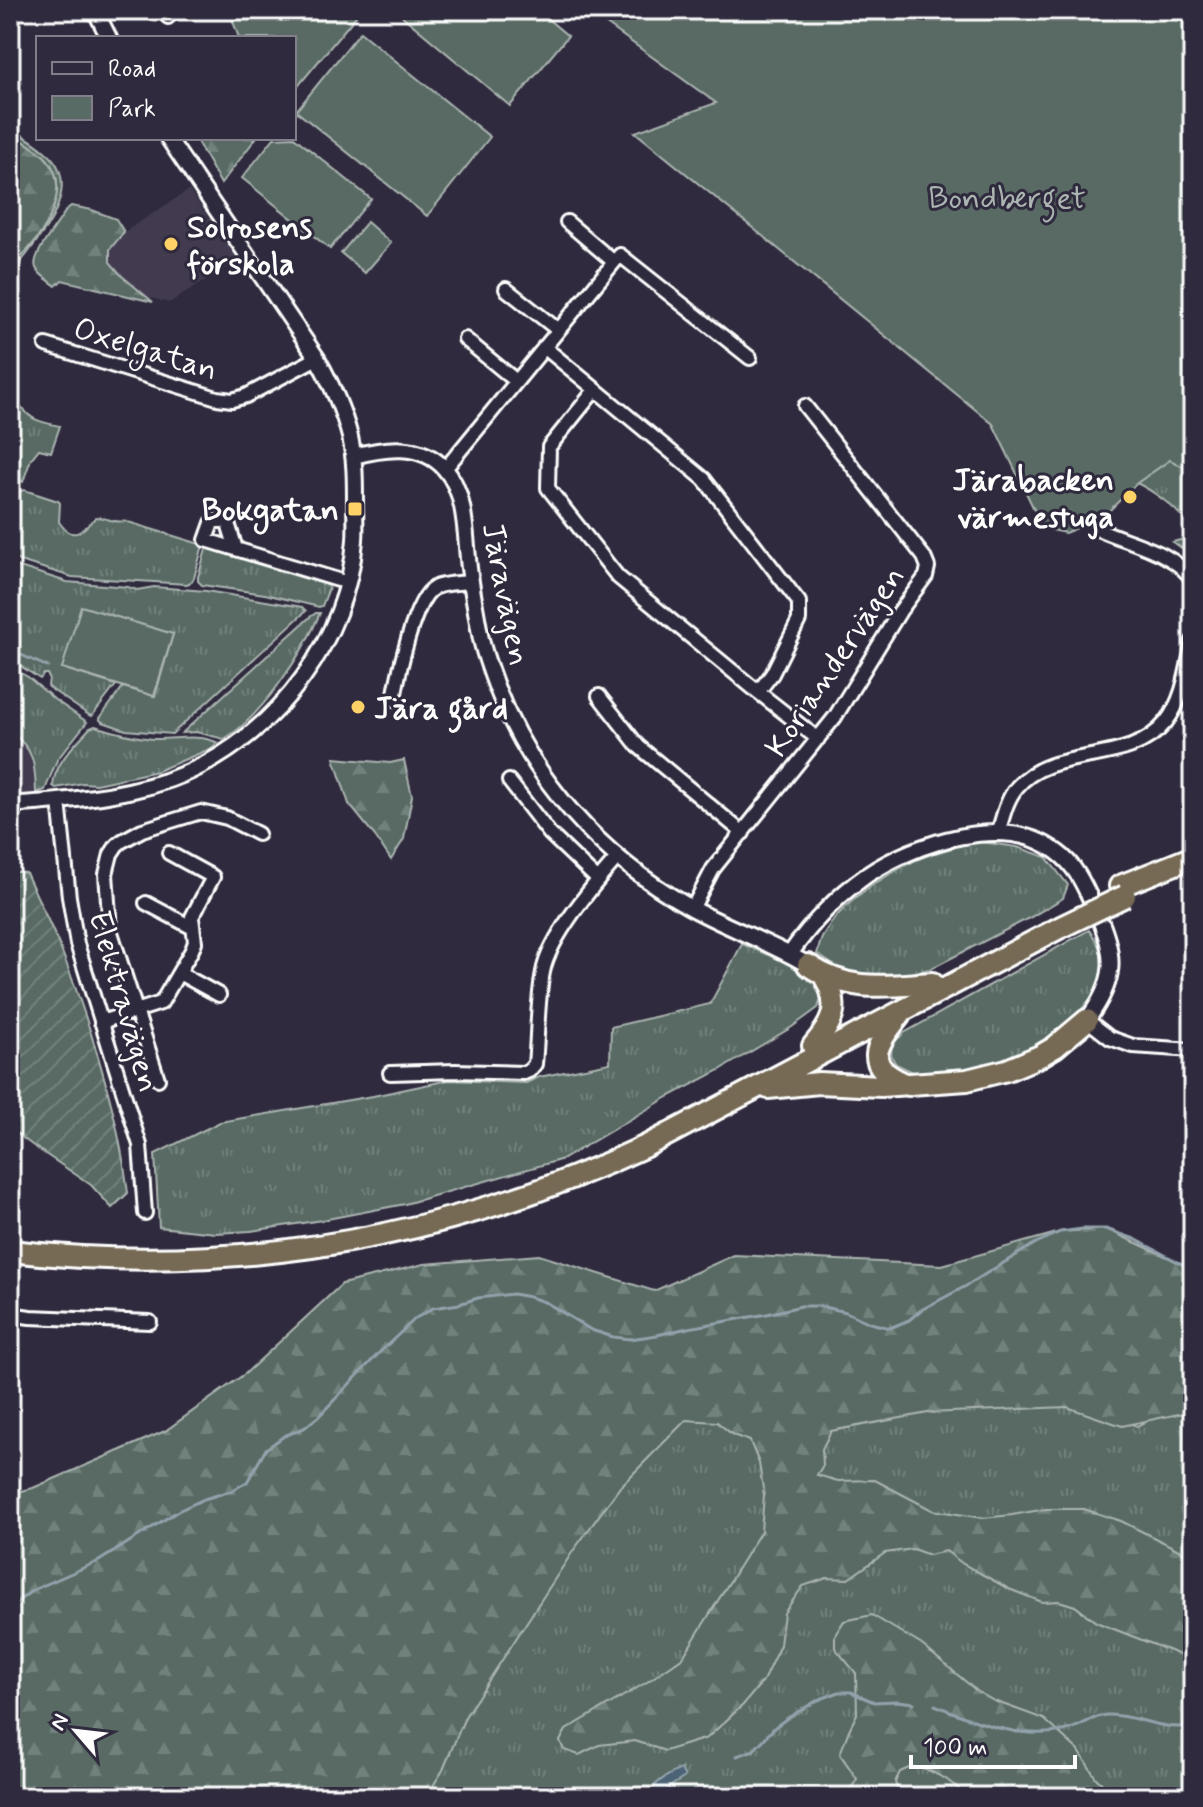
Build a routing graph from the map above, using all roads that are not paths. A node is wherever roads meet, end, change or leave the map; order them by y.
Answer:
1 (95, 10) edge
2 (108, 36) edge
3 (169, 140) edge
4 (567, 222) dead end
5 (614, 262) junction
6 (506, 289) dead end
7 (558, 330) junction
8 (465, 339) dead end
9 (46, 345) dead end
10 (544, 347) junction
11 (317, 358) junction
12 (750, 358) dead end
13 (516, 381) junction
14 (595, 390) junction
15 (805, 406) dead end
16 (354, 456) junction
17 (445, 469) junction
18 (1098, 529) dead end
19 (236, 549) dead end
20 (1193, 581) edge
21 (347, 582) junction
22 (471, 582) junction
23 (1193, 641) edge
24 (758, 692) junction
25 (599, 696) dead end
26 (394, 699) dead end
27 (818, 739) junction
28 (509, 781) dead end
29 (59, 801) junction
30 (10, 805) edge
31 (743, 833) junction
32 (998, 833) junction
33 (258, 834) dead end
34 (169, 853) dead end
35 (1193, 857) edge
36 (617, 858) junction
37 (1193, 869) edge
38 (598, 880) junction
39 (1123, 891) junction
40 (146, 903) dead end
41 (692, 909) junction
42 (1060, 922) junction
43 (193, 928) junction
44 (790, 954) junction
45 (816, 971) junction
46 (179, 973) junction
47 (932, 983) junction
48 (219, 995) dead end
49 (904, 1010) junction
50 (135, 1011) junction
51 (1087, 1020) junction
52 (101, 1022) junction
53 (813, 1046) junction
54 (1193, 1050) edge
55 (390, 1073) dead end
56 (158, 1079) dead end
57 (908, 1085) junction
58 (752, 1090) junction
59 (145, 1213) dead end
60 (10, 1240) edge
61 (10, 1251) edge
62 (10, 1314) edge
63 (150, 1322) dead end

1 - 2 street
3 - 11 street
4 - 5 street
5 - 7 street
5 - 12 street
6 - 7 street
7 - 10 street
8 - 13 street
9 - 11 street, Oxelgatan
10 - 13 street
10 - 14 street
11 - 16 street
13 - 17 street
14 - 24 street
14 - 24 street
15 - 27 street, Koriandervägen
16 - 17 street
16 - 21 street
17 - 22 street, Järavägen
18 - 20 street
19 - 21 street
21 - 29 street
22 - 26 street
22 - 36 street, Järavägen
23 - 32 street
24 - 27 street
25 - 31 street
27 - 31 street, Koriandervägen
28 - 38 street
29 - 30 street
29 - 52 street, Elektravägen
31 - 41 street, Koriandervägen
32 - 44 street
32 - 51 street
33 - 50 street
34 - 43 street
35 - 39 highway
36 - 38 street
36 - 41 street, Järavägen
37 - 39 highway
38 - 55 street
39 - 42 highway, bridge
40 - 43 street
41 - 44 street, Järavägen
42 - 47 highway
42 - 49 highway
43 - 46 street
44 - 45 street, Järavägen
45 - 47 highway
45 - 53 highway
46 - 48 street
46 - 50 street
47 - 53 highway
49 - 57 highway
49 - 58 highway
50 - 52 street
50 - 56 street
51 - 54 street
51 - 57 highway
52 - 59 street, Elektravägen
53 - 60 highway
57 - 58 highway
58 - 61 highway
62 - 63 street

